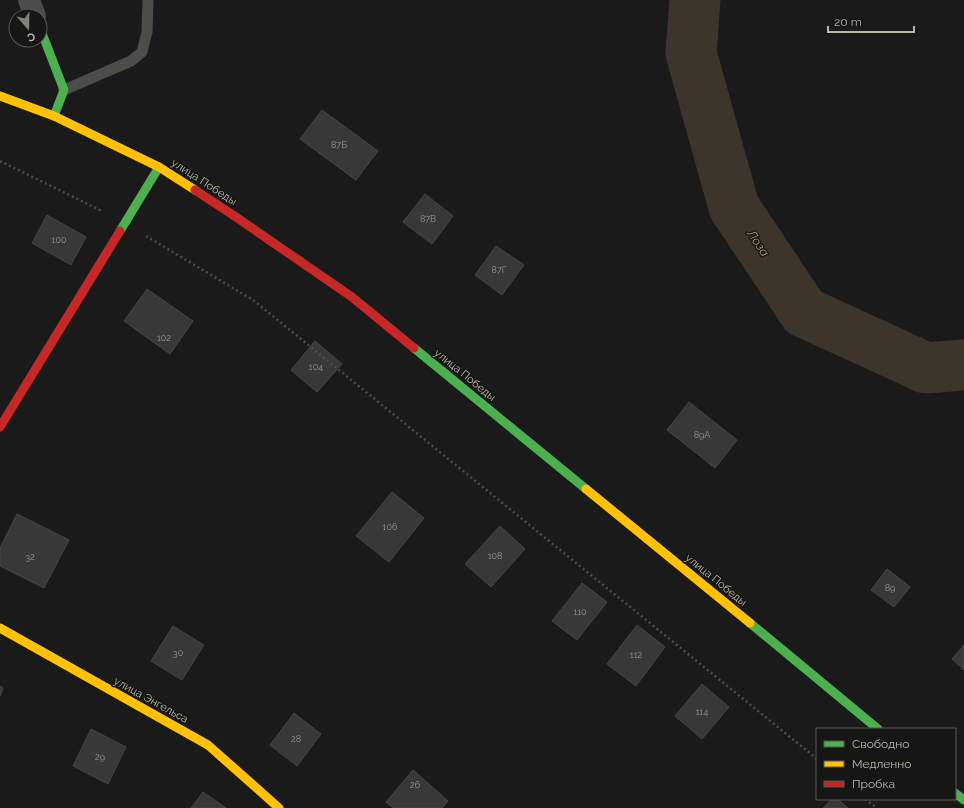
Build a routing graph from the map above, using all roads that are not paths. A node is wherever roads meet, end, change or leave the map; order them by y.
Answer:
1 (148, 0) edge
2 (48, 48) edge
3 (64, 90) junction
4 (0, 96) edge
5 (54, 116) junction
6 (159, 167) junction
7 (0, 427) edge
8 (0, 628) edge
9 (877, 728) edge
10 (956, 794) edge
11 (964, 800) edge
12 (279, 808) edge

1 - 3 lane
2 - 3 main road
3 - 5 main road
4 - 5 main road, улица Победы
5 - 6 main road, улица Победы
6 - 7 main road
6 - 9 main road, улица Победы
8 - 12 main road, улица Энгельса
10 - 11 main road

